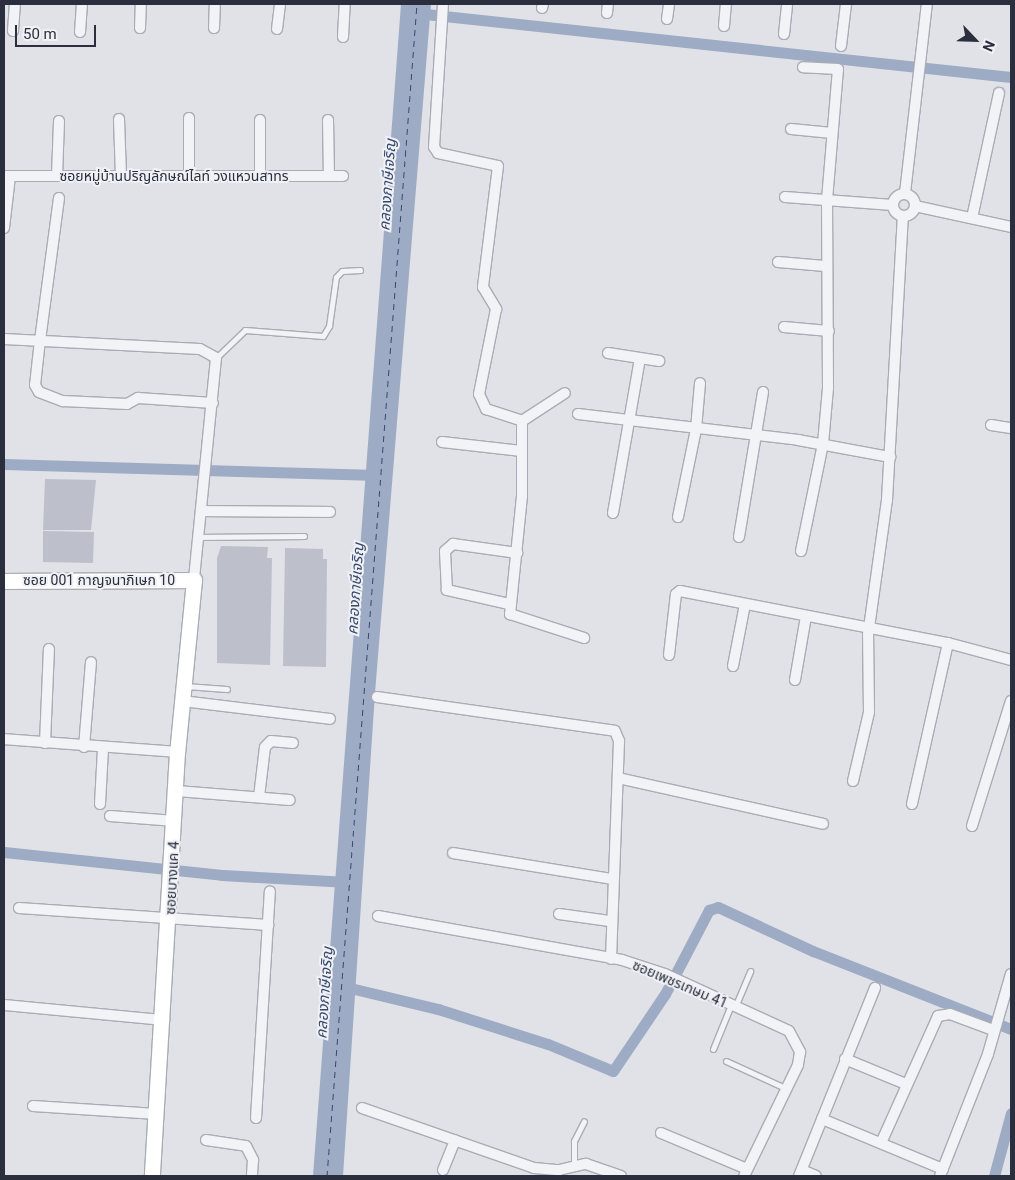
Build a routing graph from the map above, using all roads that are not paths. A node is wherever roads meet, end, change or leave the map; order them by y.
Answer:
1 (15, 4) edge
2 (82, 4) edge
3 (141, 4) edge
4 (216, 4) edge
5 (280, 4) edge
6 (345, 4) edge
7 (444, 4) edge
8 (669, 4) edge
9 (726, 4) edge
10 (787, 4) edge
11 (846, 4) edge
12 (927, 4) edge
13 (667, 19) dead end
14 (724, 26) dead end
15 (140, 28) dead end
16 (214, 28) dead end
17 (278, 29) dead end
18 (13, 31) dead end
19 (80, 32) dead end
20 (784, 34) dead end
21 (343, 37) dead end
22 (842, 46) dead end
23 (803, 67) dead end
24 (999, 93) dead end
25 (189, 118) dead end
26 (119, 119) dead end
27 (260, 120) dead end
28 (328, 120) dead end
29 (59, 121) dead end
30 (791, 129) dead end
31 (832, 133) junction
32 (7, 176) edge
33 (58, 176) junction
34 (121, 176) junction
35 (189, 176) junction
36 (260, 176) junction
37 (329, 176) junction
38 (344, 176) dead end
39 (905, 193) junction
40 (785, 196) dead end
41 (59, 198) dead end
42 (827, 200) junction
43 (893, 206) junction
44 (915, 206) junction
45 (903, 216) junction
46 (972, 218) junction
47 (1011, 227) edge
48 (4, 228) edge
49 (778, 262) dead end
50 (825, 266) junction
51 (360, 270) dead end
52 (784, 327) dead end
53 (829, 331) junction
54 (4, 339) edge
55 (40, 340) junction
56 (608, 353) dead end
57 (216, 358) junction
58 (640, 358) junction
59 (659, 361) dead end
60 (700, 383) dead end
61 (763, 392) dead end
62 (566, 393) dead end
63 (213, 403) junction
64 (578, 414) dead end
65 (522, 421) junction
66 (632, 421) junction
67 (991, 425) dead end
68 (1011, 428) edge
69 (696, 429) junction
70 (760, 436) junction
71 (442, 442) dead end
72 (823, 444) junction
73 (521, 451) junction
74 (890, 457) junction
75 (201, 511) junction
76 (330, 512) dead end
77 (613, 513) dead end
78 (678, 517) dead end
79 (304, 536) dead end
80 (198, 537) junction
81 (739, 537) dead end
82 (801, 551) dead end
83 (518, 553) junction
84 (194, 580) junction
85 (4, 581) edge
86 (509, 604) junction
87 (745, 604) junction
88 (806, 616) junction
89 (868, 627) junction
90 (584, 638) dead end
91 (948, 643) junction
92 (50, 649) dead end
93 (669, 655) dead end
94 (1011, 660) edge
95 (91, 662) dead end
96 (733, 666) dead end
97 (795, 680) dead end
98 (227, 689) dead end
99 (182, 694) junction
100 (377, 697) dead end
101 (1011, 701) edge
102 (330, 719) dead end
103 (4, 739) edge
104 (44, 743) junction
105 (293, 743) dead end
106 (84, 747) junction
107 (103, 748) junction
108 (177, 752) junction
109 (618, 778) junction
110 (853, 781) dead end
111 (177, 791) junction
112 (259, 797) junction
113 (290, 800) dead end
114 (100, 804) dead end
115 (912, 804) dead end
116 (110, 816) dead end
117 (175, 821) junction
118 (823, 824) dead end
119 (972, 826) dead end
120 (453, 853) dead end
121 (611, 879) junction
122 (270, 891) dead end
123 (19, 908) dead end
124 (559, 914) dead end
125 (378, 916) dead end
126 (170, 919) junction
127 (610, 921) junction
128 (268, 925) junction
129 (611, 959) junction
130 (750, 971) dead end
131 (1011, 974) edge
132 (875, 988) dead end
133 (4, 1005) edge
134 (733, 1006) junction
135 (164, 1020) junction
136 (993, 1030) junction
137 (713, 1049) dead end
138 (845, 1059) junction
139 (726, 1061) dead end
140 (906, 1084) junction
141 (786, 1088) junction
142 (33, 1106) dead end
143 (362, 1108) dead end
144 (157, 1114) junction
145 (256, 1118) dead end
146 (822, 1120) junction
147 (584, 1121) dead end
148 (661, 1133) dead end
149 (206, 1140) dead end
150 (455, 1140) junction
151 (881, 1143) junction
152 (574, 1165) junction
153 (443, 1170) dead end
154 (941, 1172) edge
155 (745, 1173) edge
156 (800, 1173) edge
157 (152, 1176) edge
158 (252, 1176) edge
159 (621, 1176) edge
160 (816, 1176) edge

1 - 18 street
2 - 19 street
3 - 15 street
4 - 16 street
5 - 17 street
6 - 21 street
7 - 65 street
8 - 13 street
9 - 14 street
10 - 20 street
11 - 22 street
12 - 39 street
23 - 31 street
24 - 46 street
25 - 35 street
26 - 34 street
27 - 36 street
28 - 37 street
29 - 33 street
30 - 31 street
31 - 42 street
32 - 33 street, ซอยหมู่บ้านปริญลักษณ์ไลท์ วงแหวนสาทร
32 - 48 street
33 - 34 street, ซอยหมู่บ้านปริญลักษณ์ไลท์ วงแหวนสาทร
34 - 35 street, ซอยหมู่บ้านปริญลักษณ์ไลท์ วงแหวนสาทร
35 - 36 street, ซอยหมู่บ้านปริญลักษณ์ไลท์ วงแหวนสาทร
36 - 37 street, ซอยหมู่บ้านปริญลักษณ์ไลท์ วงแหวนสาทร
37 - 38 street, ซอยหมู่บ้านปริญลักษณ์ไลท์ วงแหวนสาทร
39 - 43 street
39 - 44 street
40 - 42 street
41 - 55 street
42 - 43 street
42 - 50 street
43 - 45 street
44 - 45 street
44 - 46 street
45 - 74 street
46 - 47 street
49 - 50 street
50 - 53 street
51 - 57 lane
52 - 53 street
53 - 72 street
54 - 55 street
55 - 57 street
55 - 63 street
56 - 58 street
57 - 63 street
58 - 59 street
58 - 66 street
60 - 69 street
61 - 70 street
62 - 65 street
63 - 75 street
64 - 66 street
65 - 73 street
66 - 69 street
66 - 77 street
67 - 68 street
69 - 70 street
69 - 78 street
70 - 72 street
70 - 81 street
71 - 73 street
72 - 74 street
72 - 82 street
73 - 83 street
74 - 89 street
75 - 76 street
75 - 80 street
79 - 80 lane
80 - 84 street
83 - 86 street
83 - 86 street
84 - 85 street, ซอย 001 กาญจนาภิเษก 10
84 - 99 street, ซอยบางแค 4
86 - 90 street
87 - 88 street
87 - 93 street
87 - 96 street
88 - 89 street
88 - 97 street
89 - 91 street
89 - 110 street
91 - 94 street
91 - 115 street
92 - 104 street
95 - 106 street
98 - 99 lane
99 - 102 street
99 - 108 street, ซอยบางแค 4
100 - 109 street
101 - 119 street
103 - 104 street
104 - 106 street
105 - 112 street
106 - 107 street
107 - 108 street
107 - 114 street
108 - 111 street, ซอยบางแค 4
109 - 118 street
109 - 121 street
111 - 112 street
111 - 117 street, ซอยบางแค 4
112 - 113 street
116 - 117 street
117 - 126 street, ซอยบางแค 4
120 - 121 street
121 - 127 street
122 - 128 street
123 - 126 street
124 - 127 street
125 - 129 street, ซอยเพชรเกษม 41
126 - 128 street
126 - 135 street, ซอยบางแค 4
127 - 129 street
128 - 145 street
129 - 134 street, ซอยเพชรเกษม 41
130 - 134 lane
131 - 136 street
132 - 138 street
133 - 135 street
134 - 137 lane
134 - 141 street, ซอยเพชรเกษม 41
135 - 144 street, ซอยบางแค 4
136 - 140 street
136 - 154 street
138 - 140 street
138 - 146 street
139 - 141 lane
140 - 151 street
141 - 155 street, ซอยเพชรเกษม 41
142 - 144 street
143 - 150 street
144 - 157 street, ซอยบางแค 4
146 - 151 street
146 - 156 street
147 - 152 lane
148 - 155 street
149 - 158 street
150 - 152 street
150 - 153 street
151 - 154 street
152 - 159 street
156 - 160 street

